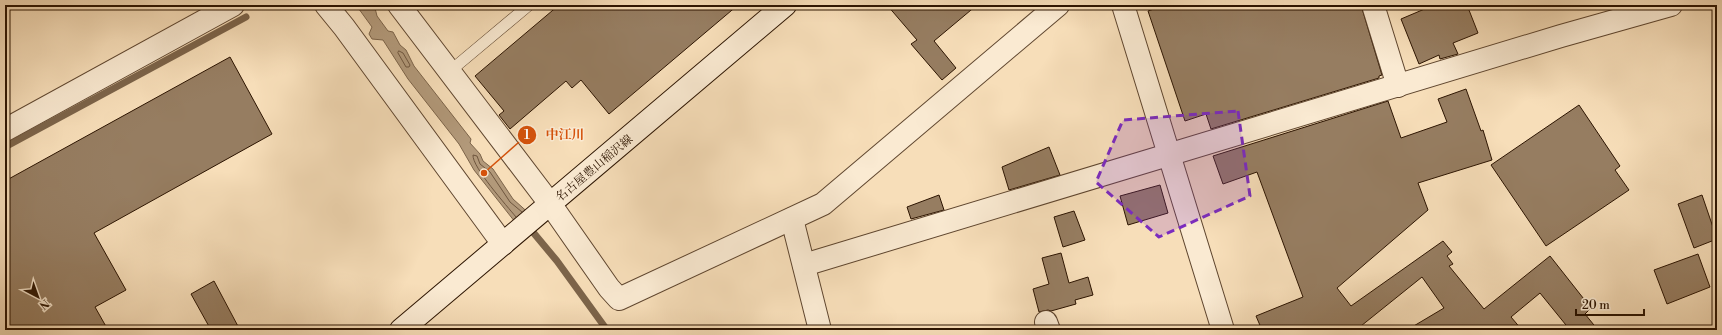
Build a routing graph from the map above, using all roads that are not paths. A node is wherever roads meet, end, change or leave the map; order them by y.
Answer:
1 (233, 5) edge
2 (326, 5) edge
3 (399, 5) edge
4 (529, 5) edge
5 (785, 5) edge
6 (1058, 5) edge
7 (1123, 5) edge
8 (1373, 5) edge
9 (1671, 5) edge
10 (450, 72) junction
11 (1398, 86) junction
12 (5, 130) edge
13 (1170, 155) junction
14 (549, 206) junction
15 (792, 219) junction
16 (505, 242) junction
17 (804, 265) junction
18 (401, 330) edge
19 (820, 330) edge
20 (1223, 330) edge

1 - 12 street
2 - 16 street
3 - 10 street
4 - 10 lane
5 - 14 street, 名古屋豊山稲沢線
6 - 15 street
7 - 13 street
8 - 11 street
9 - 11 street
10 - 14 street
11 - 13 street
13 - 17 street
13 - 20 street
14 - 15 street
14 - 16 street, 名古屋豊山稲沢線
15 - 17 street
16 - 18 street, 名古屋豊山稲沢線
17 - 19 street

